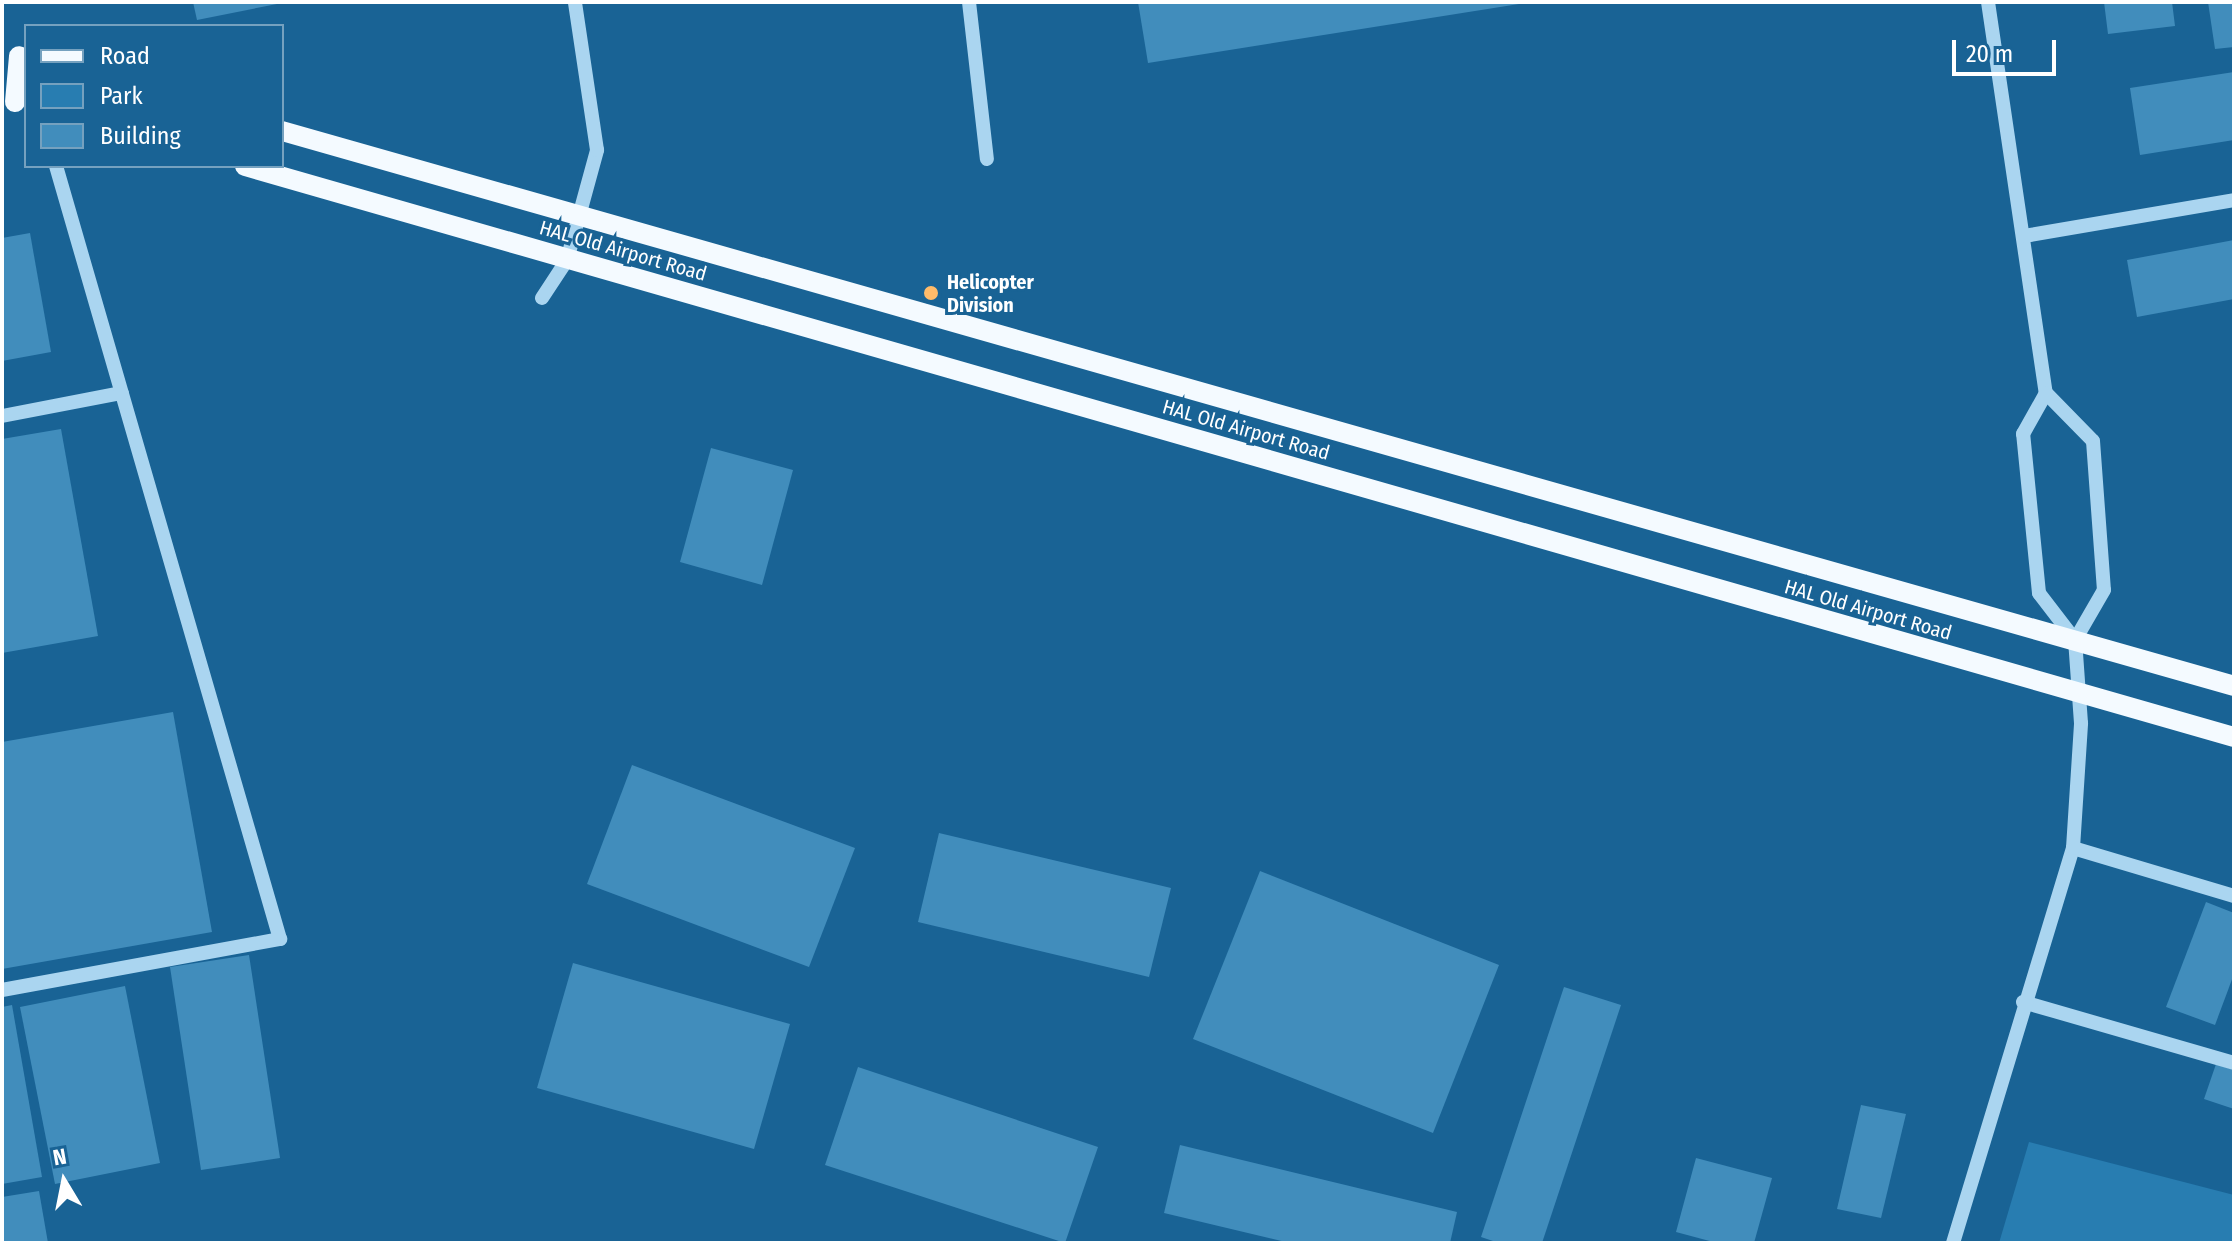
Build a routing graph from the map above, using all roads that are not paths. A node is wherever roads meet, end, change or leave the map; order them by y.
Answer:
1 (575, 2) edge
2 (969, 2) edge
3 (1988, 2) edge
4 (16, 55) edge
5 (14, 101) edge
6 (284, 132) edge
7 (987, 159) dead end
8 (57, 168) edge
9 (252, 168) edge
10 (2234, 200) edge
11 (580, 217) junction
12 (2024, 236) junction
13 (567, 260) junction
14 (542, 298) dead end
15 (122, 393) junction
16 (2046, 393) junction
17 (2, 416) edge
18 (2075, 640) junction
19 (2234, 686) edge
20 (2079, 695) junction
21 (2234, 737) edge
22 (2073, 848) junction
23 (2234, 896) edge
24 (2, 990) edge
25 (2023, 1002) junction
26 (2234, 1063) edge
27 (1953, 1243) edge

1 - 11 lane
2 - 7 lane
3 - 12 lane
4 - 5 main road
6 - 11 main road, HAL Old Airport Road
8 - 15 lane
9 - 13 main road, HAL Old Airport Road
10 - 12 lane
11 - 13 lane
11 - 18 main road, HAL Old Airport Road
12 - 16 lane
13 - 14 lane
13 - 20 main road, HAL Old Airport Road
15 - 17 lane
15 - 24 lane
16 - 18 lane
16 - 18 lane
18 - 19 main road, HAL Old Airport Road
18 - 20 lane
20 - 21 main road, HAL Old Airport Road
20 - 22 lane
22 - 23 lane
22 - 25 lane
25 - 26 lane
25 - 27 lane

